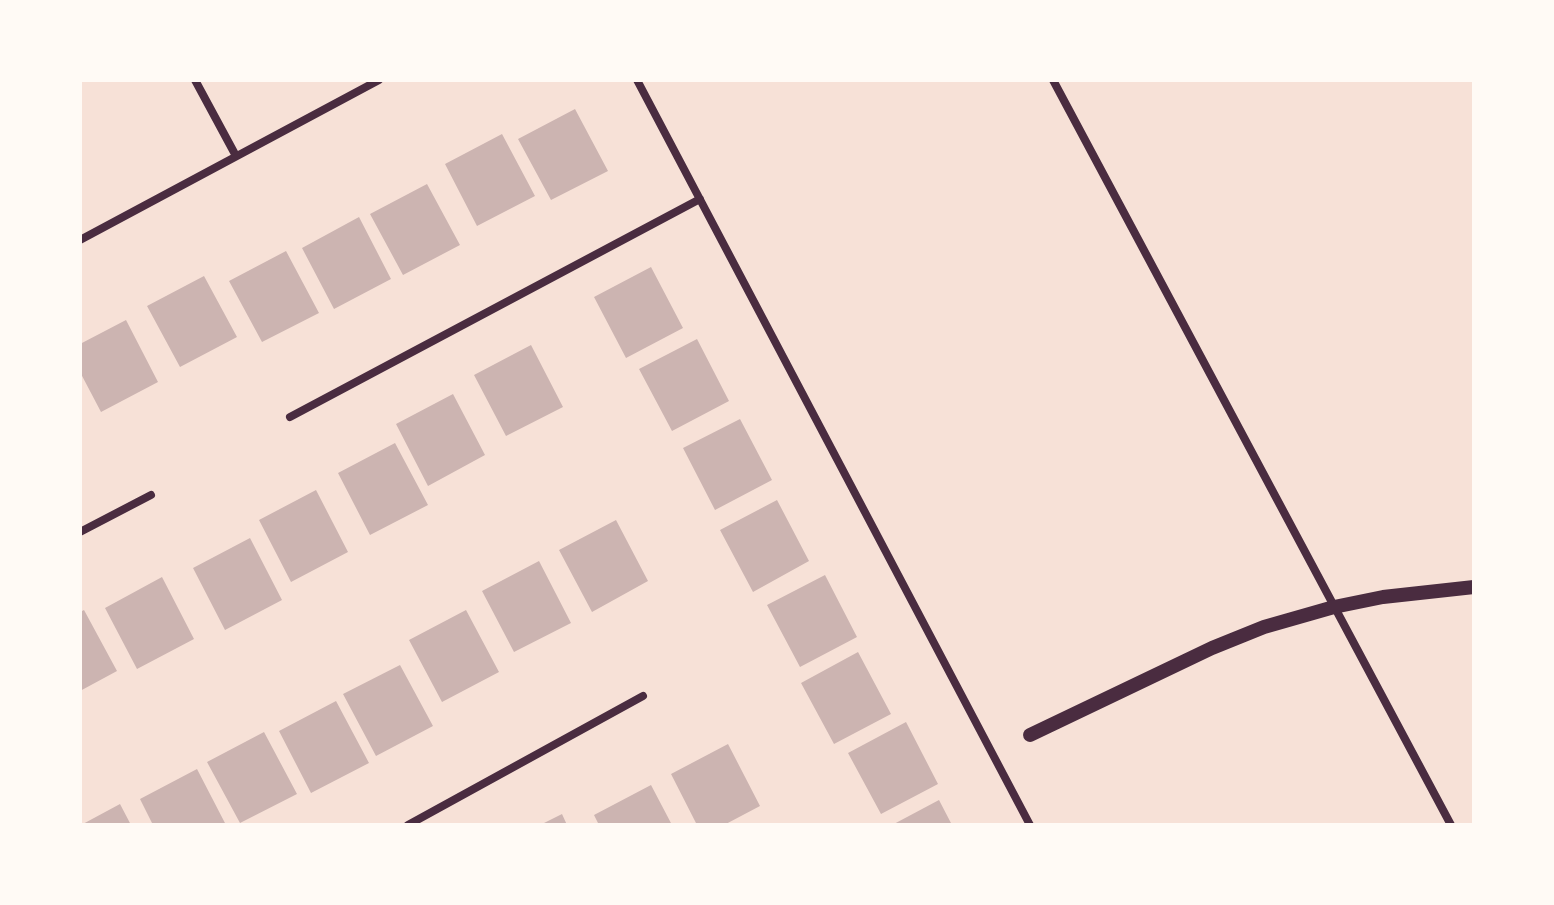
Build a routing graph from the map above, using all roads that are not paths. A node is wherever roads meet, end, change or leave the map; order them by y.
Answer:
1 (195, 80) edge
2 (379, 80) edge
3 (637, 80) edge
4 (1053, 80) edge
5 (236, 156) junction
6 (700, 199) junction
7 (80, 240) edge
8 (290, 417) dead end
9 (151, 495) dead end
10 (80, 532) edge
11 (1474, 587) edge
12 (1334, 607) junction
13 (643, 696) dead end
14 (1030, 735) dead end
15 (408, 825) edge
16 (1030, 825) edge
17 (1451, 825) edge

1 - 5 street
2 - 5 street
3 - 6 street
4 - 12 street
5 - 7 street
6 - 8 street
6 - 16 street
9 - 10 street
11 - 12 street
12 - 14 street
12 - 17 street
13 - 15 street

